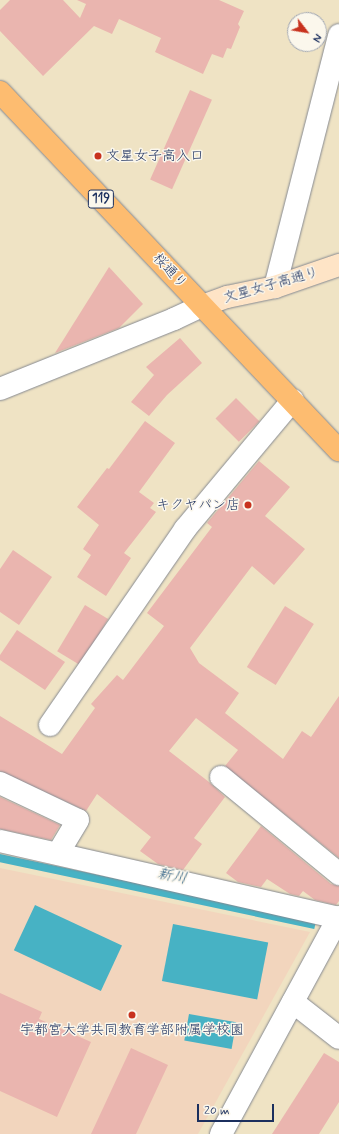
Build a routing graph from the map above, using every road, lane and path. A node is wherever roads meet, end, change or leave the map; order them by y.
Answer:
1 (339, 35) edge
2 (0, 92) edge
3 (339, 265) edge
4 (274, 287) junction
5 (202, 306) junction
6 (0, 389) edge
7 (292, 400) junction
8 (339, 450) edge
9 (50, 725) dead end
10 (221, 777) dead end
11 (0, 783) edge
12 (0, 841) edge
13 (58, 853) junction
14 (339, 874) edge
15 (339, 917) edge
16 (293, 1002) junction
17 (339, 1038) edge
18 (222, 1134) edge

1 - 4 street
2 - 5 highway, 桜通り / 119
3 - 4 street, 文星女子高通り
4 - 5 street, 文星女子高通り
5 - 6 street
5 - 7 highway, 桜通り / 119
7 - 8 highway, 桜通り / 119
7 - 9 street
10 - 14 street
11 - 13 street
12 - 13 street
13 - 15 street
15 - 16 street
16 - 17 street
16 - 18 street

